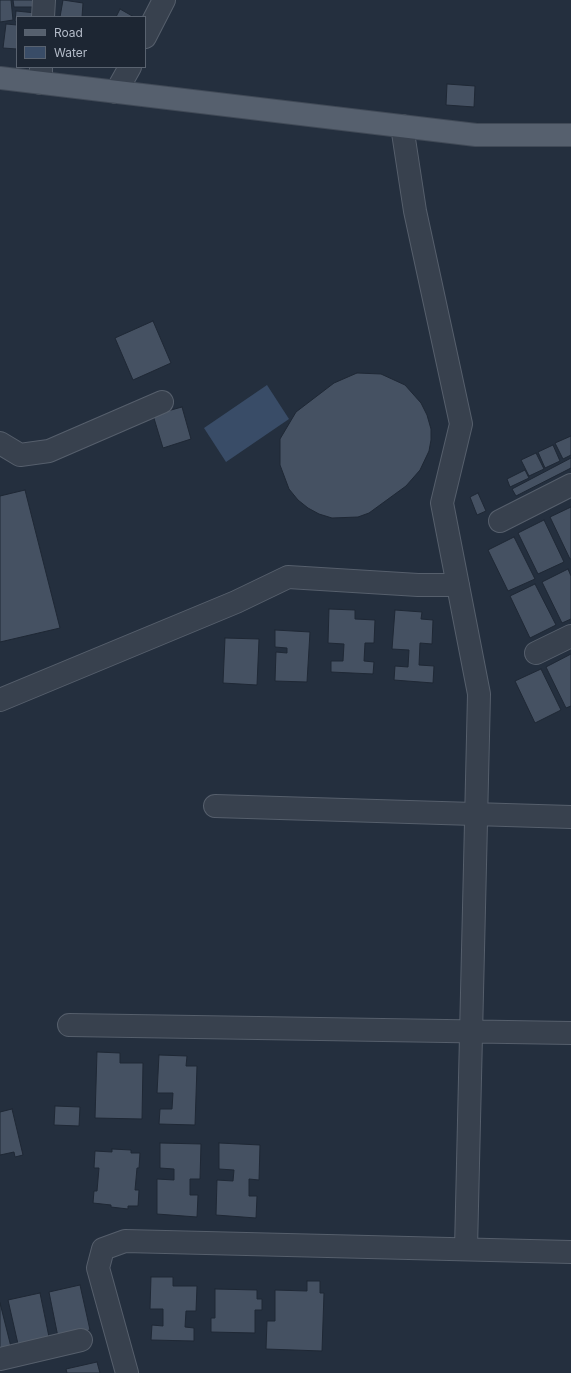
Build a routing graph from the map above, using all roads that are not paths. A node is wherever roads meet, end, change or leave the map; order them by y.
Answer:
1 (44, 0) edge
2 (164, 0) edge
3 (43, 16) edge
4 (146, 35) edge
5 (129, 68) edge
6 (41, 75) edge
7 (0, 78) edge
8 (116, 92) junction
9 (402, 126) junction
10 (571, 135) edge
11 (162, 402) dead end
12 (0, 443) edge
13 (571, 485) edge
14 (500, 521) dead end
15 (458, 584) junction
16 (571, 636) edge
17 (536, 653) dead end
18 (0, 700) edge
19 (215, 806) dead end
20 (476, 814) junction
21 (571, 817) edge
22 (69, 1025) dead end
23 (471, 1032) junction
24 (571, 1034) edge
25 (466, 1249) junction
26 (571, 1252) edge
27 (81, 1340) dead end
28 (0, 1360) edge
29 (127, 1373) edge

1 - 3 street
2 - 4 street
5 - 8 street
6 - 7 main road
6 - 8 main road
8 - 9 main road
9 - 10 main road
9 - 15 street
11 - 12 street
13 - 14 street
15 - 18 street
15 - 20 street
16 - 17 street
19 - 20 street
20 - 21 street
20 - 23 street
22 - 23 street
23 - 24 street
23 - 25 street
25 - 26 street
25 - 29 street
27 - 28 street

